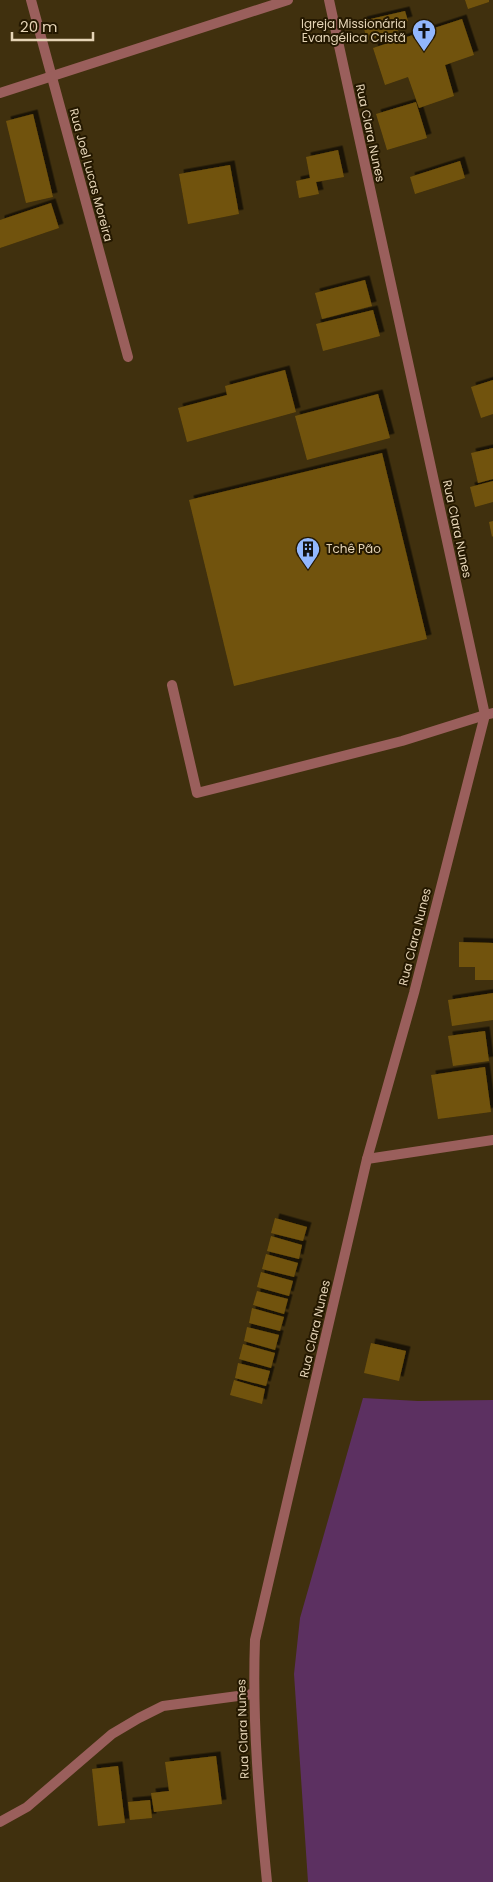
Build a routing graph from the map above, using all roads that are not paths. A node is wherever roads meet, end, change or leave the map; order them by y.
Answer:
1 (31, 0) edge
2 (288, 0) edge
3 (329, 0) edge
4 (50, 77) junction
5 (0, 93) edge
6 (128, 357) dead end
7 (172, 685) dead end
8 (489, 714) edge
9 (493, 1140) edge
10 (367, 1159) junction
11 (253, 1694) junction
12 (0, 1822) edge
13 (267, 1882) edge

1 - 4 street, Rua Joel Lucas Moreira
2 - 4 street
3 - 8 street, Rua Clara Nunes
4 - 5 street
4 - 6 street, Rua Joel Lucas Moreira
7 - 8 street
8 - 10 street, Rua Clara Nunes
9 - 10 street
10 - 11 street, Rua Clara Nunes
11 - 12 street
11 - 13 street, Rua Clara Nunes

